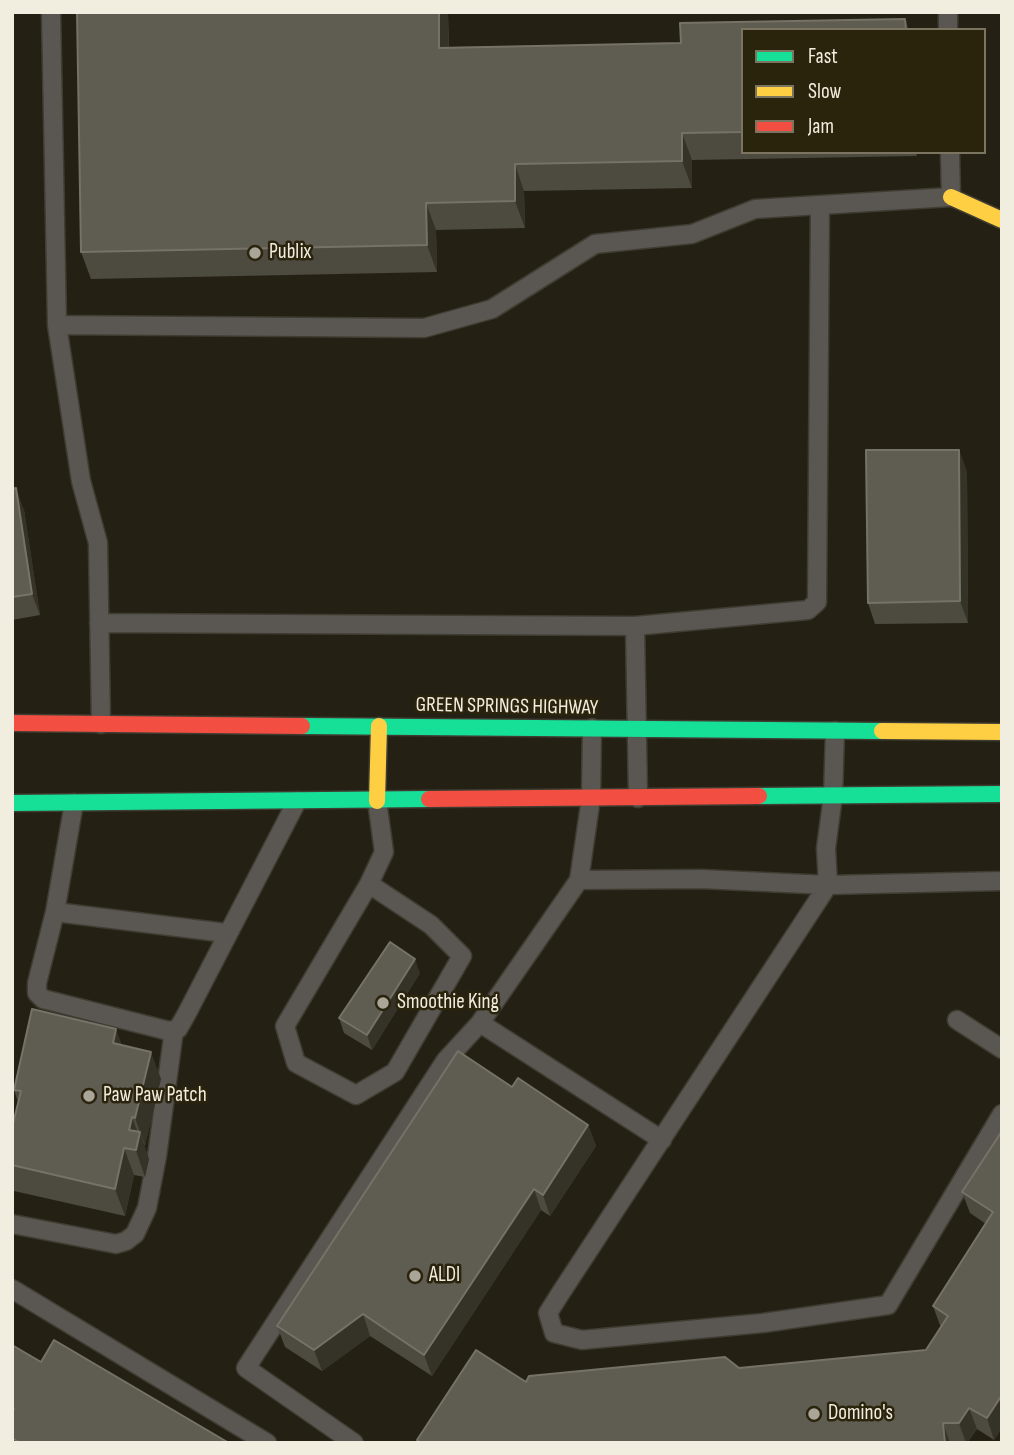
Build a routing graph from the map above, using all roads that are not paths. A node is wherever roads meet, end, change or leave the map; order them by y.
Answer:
1 (51, 12) edge
2 (950, 154) edge
3 (951, 197) junction
4 (820, 205) junction
5 (1002, 220) edge
6 (57, 325) junction
7 (99, 623) junction
8 (635, 626) junction
9 (12, 723) edge
10 (101, 724) junction
11 (379, 726) junction
12 (592, 728) junction
13 (637, 730) junction
14 (835, 731) junction
15 (1002, 732) edge
16 (1002, 794) edge
17 (833, 796) junction
18 (591, 798) junction
19 (638, 798) junction
20 (377, 800) junction
21 (297, 801) junction
22 (12, 803) edge
23 (74, 803) junction
24 (579, 880) junction
25 (1002, 881) edge
26 (369, 884) junction
27 (828, 885) junction
28 (55, 912) junction
29 (226, 933) junction
30 (957, 1020) dead end
31 (480, 1023) junction
32 (174, 1030) junction
33 (1002, 1049) edge
34 (1002, 1114) edge
35 (662, 1140) junction
36 (12, 1224) edge
37 (12, 1289) edge
38 (267, 1443) edge
39 (354, 1443) edge

1 - 6 lane
2 - 3 lane
3 - 4 lane
3 - 5 main road
4 - 6 lane
4 - 8 lane
6 - 7 lane
7 - 8 lane
7 - 10 lane
8 - 13 lane
9 - 10 main road, GREEN SPRINGS HIGHWAY
10 - 11 main road, GREEN SPRINGS HIGHWAY
11 - 12 main road, GREEN SPRINGS HIGHWAY
11 - 20 main road
12 - 13 main road, GREEN SPRINGS HIGHWAY
12 - 18 lane
13 - 14 main road, GREEN SPRINGS HIGHWAY
13 - 19 lane
14 - 15 main road, GREEN SPRINGS HIGHWAY
14 - 17 lane
16 - 17 main road
17 - 19 main road
17 - 27 lane
18 - 19 main road
18 - 20 main road
18 - 24 lane
20 - 21 main road
20 - 26 lane
21 - 23 main road
21 - 29 lane
22 - 23 main road
23 - 28 lane
24 - 27 lane
24 - 31 lane
25 - 27 lane
26 - 26 lane
27 - 35 lane
28 - 29 lane
28 - 32 lane
29 - 32 lane
30 - 33 lane
31 - 35 lane
31 - 39 lane
32 - 36 lane
34 - 35 lane
37 - 38 lane

